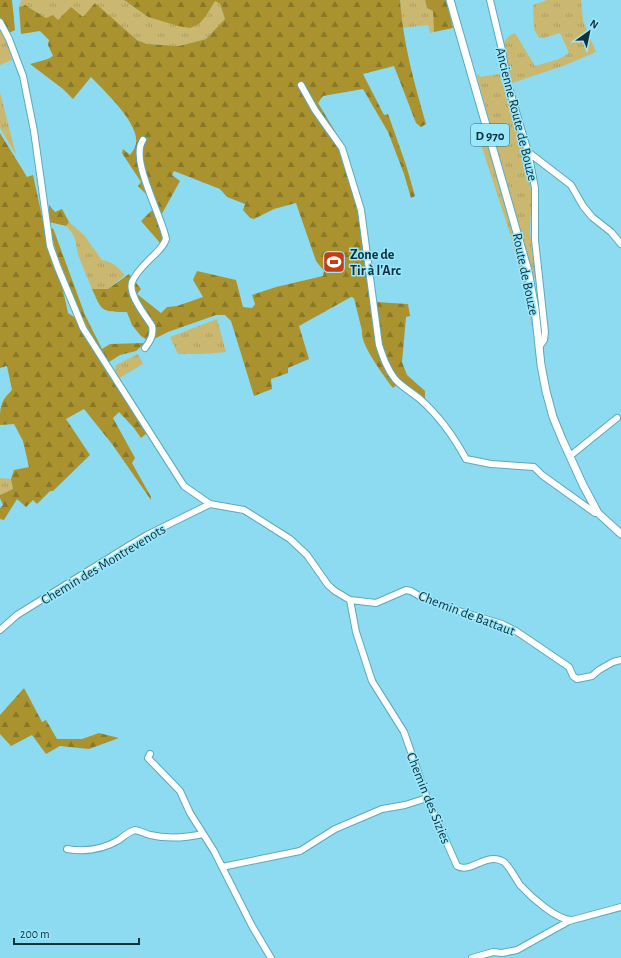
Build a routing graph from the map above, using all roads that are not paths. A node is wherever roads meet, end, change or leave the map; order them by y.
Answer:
1 (450, 0) edge
2 (490, 0) edge
3 (0, 22) edge
4 (301, 85) dead end
5 (143, 140) dead end
6 (528, 152) junction
7 (621, 244) edge
8 (539, 347) junction
9 (145, 348) dead end
10 (617, 418) dead end
11 (570, 456) junction
12 (210, 504) junction
13 (598, 513) junction
14 (621, 534) edge
15 (350, 600) junction
16 (0, 630) edge
17 (621, 660) edge
18 (150, 754) dead end
19 (427, 798) junction
20 (203, 834) junction
21 (67, 849) dead end
22 (222, 868) junction
23 (621, 908) edge
24 (565, 921) junction
25 (271, 958) edge
26 (472, 958) edge

1 - 8 main road, Route de Bouze / D 970
2 - 6 street, Ancienne Route de Bouze
3 - 12 street
4 - 13 street
5 - 9 street
6 - 7 street
6 - 8 street, Ancienne Route de Bouze
8 - 11 main road, Route de Bouze / D 970
10 - 11 street
11 - 13 main road, Route de Bouze / D 970
12 - 15 street, Chemin de Battaut
12 - 16 street, Chemin des Montrevenots
13 - 14 main road, Route de Bouze / D 970
15 - 17 street, Chemin de Battaut
15 - 19 street, Chemin des Sizies
18 - 20 street
19 - 22 street
19 - 24 street, Chemin des Sizies
20 - 21 street
20 - 22 street
22 - 25 street
23 - 24 street
24 - 26 street

